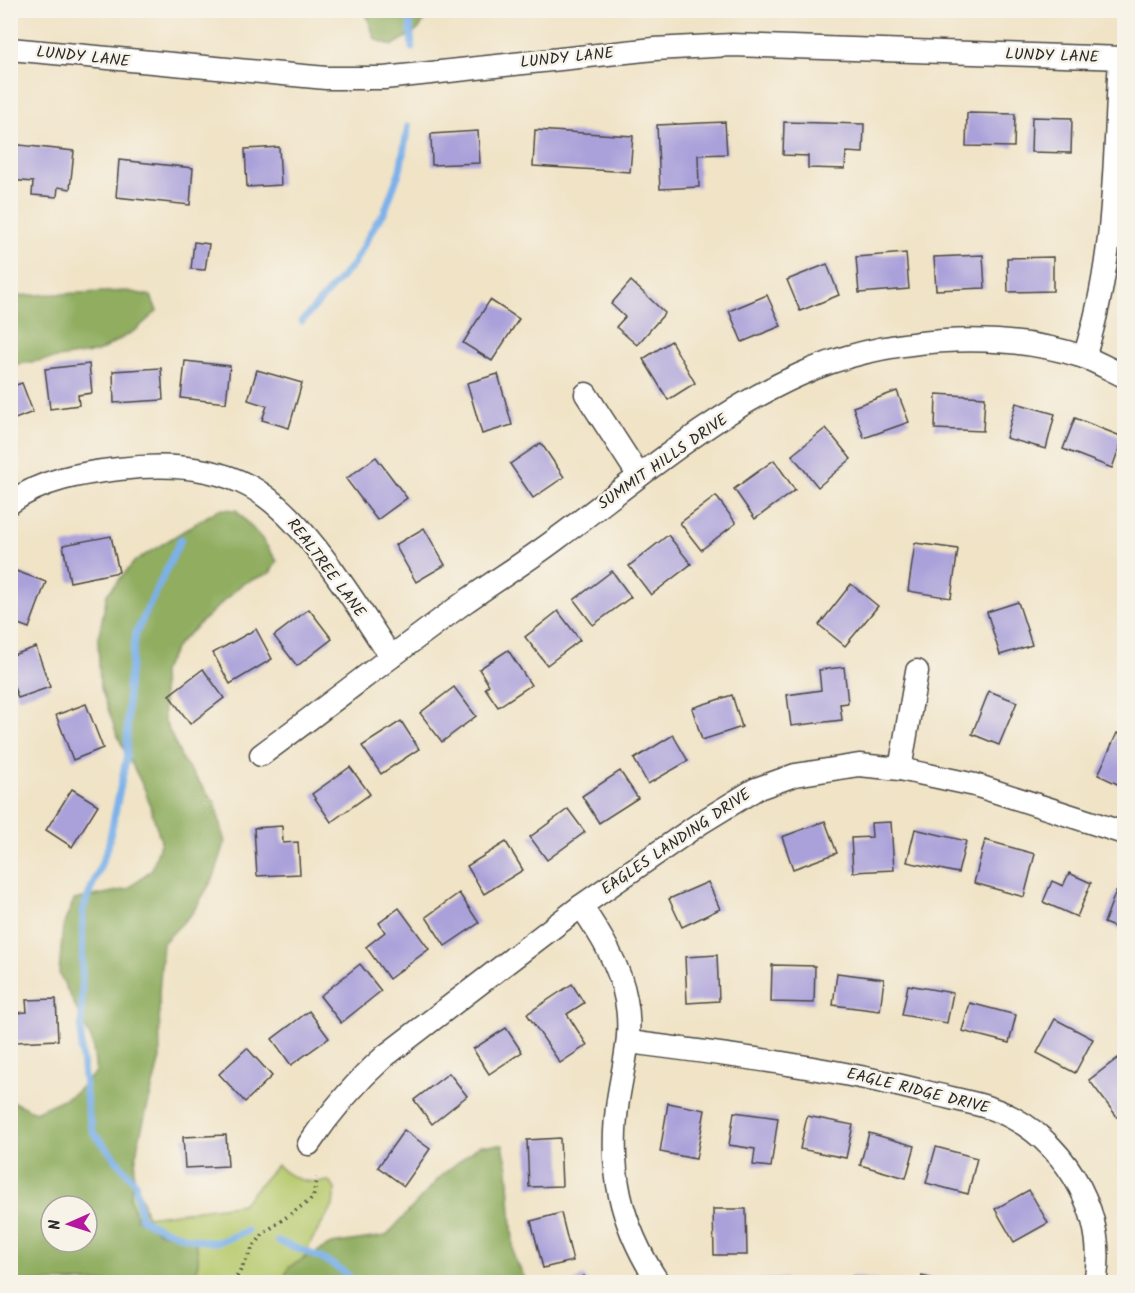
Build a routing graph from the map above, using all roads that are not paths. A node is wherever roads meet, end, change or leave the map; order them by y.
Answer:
1 (10, 49) edge
2 (1122, 58) edge
3 (1084, 357) junction
4 (1125, 376) edge
5 (586, 394) dead end
6 (639, 476) junction
7 (10, 502) edge
8 (391, 657) junction
9 (917, 671) dead end
10 (261, 756) dead end
11 (900, 769) junction
12 (1125, 833) edge
13 (581, 906) junction
14 (628, 1042) junction
15 (309, 1143) dead end
16 (658, 1282) edge
17 (1095, 1282) edge

1 - 2 street, LUNDY LANE
2 - 3 street
3 - 4 street, SUMMIT HILLS DRIVE
3 - 6 street, SUMMIT HILLS DRIVE
5 - 6 street
6 - 8 street, SUMMIT HILLS DRIVE
7 - 8 street, REALTREE LANE
8 - 10 street, SUMMIT HILLS DRIVE
9 - 11 street
11 - 12 street, EAGLES LANDING DRIVE
11 - 13 street, EAGLES LANDING DRIVE
13 - 14 street
13 - 15 street, EAGLES LANDING DRIVE
14 - 16 street
14 - 17 street, EAGLE RIDGE DRIVE

